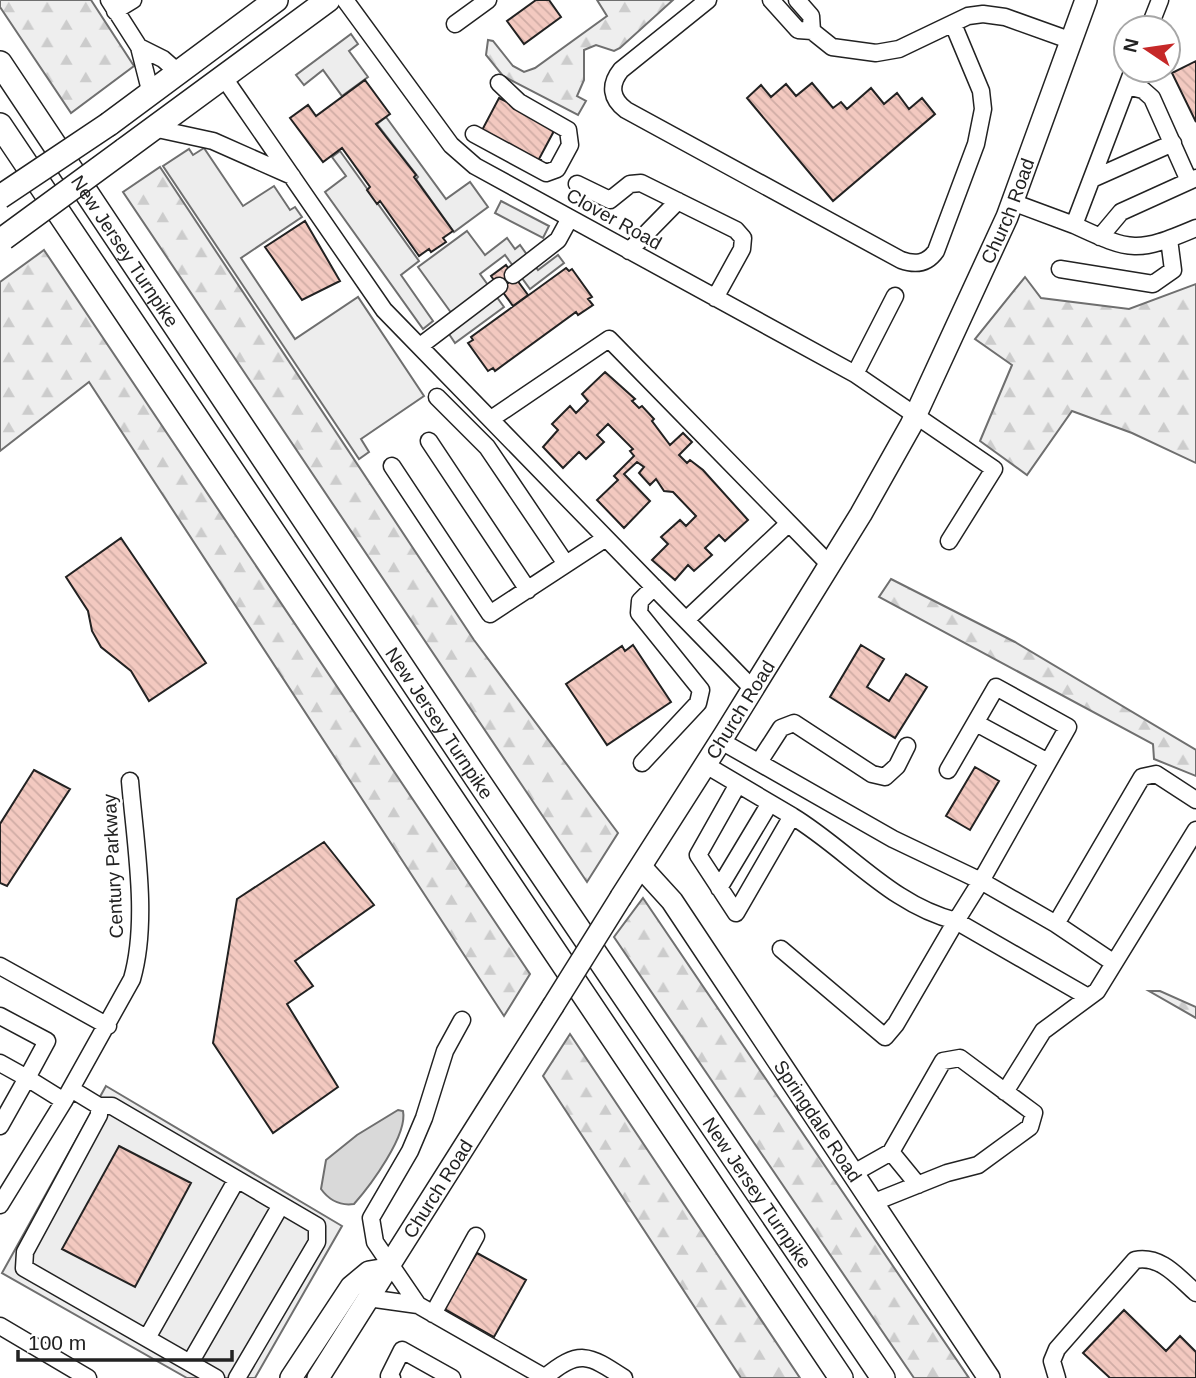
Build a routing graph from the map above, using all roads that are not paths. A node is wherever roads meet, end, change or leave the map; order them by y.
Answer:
1 (133, 0) edge
2 (276, 0) edge
3 (328, 0) edge
4 (345, 0) edge
5 (488, 0) edge
6 (708, 0) edge
7 (771, 0) edge
8 (797, 0) edge
9 (1086, 0) edge
10 (112, 6) edge
11 (455, 24) dead end
12 (953, 24) junction
13 (812, 31) junction
14 (1072, 41) junction
15 (139, 47) junction
16 (0, 63) edge
17 (179, 73) junction
18 (222, 75) junction
19 (499, 83) dead end
20 (1128, 84) edge
21 (1136, 84) edge
22 (151, 94) junction
23 (0, 125) edge
24 (153, 128) junction
25 (474, 134) dead end
26 (1172, 143) junction
27 (46, 169) junction
28 (295, 177) junction
29 (1092, 179) junction
30 (1193, 180) edge
31 (577, 184) dead end
32 (0, 197) edge
33 (678, 201) junction
34 (1012, 202) junction
35 (0, 208) edge
36 (570, 218) junction
37 (1074, 225) junction
38 (1196, 228) edge
39 (1100, 237) junction
40 (2, 239) edge
41 (1169, 239) junction
42 (629, 251) junction
43 (1060, 270) dead end
44 (513, 275) dead end
45 (499, 286) dead end
46 (895, 296) dead end
47 (715, 298) junction
48 (420, 346) junction
49 (855, 374) junction
50 (437, 397) dead end
51 (916, 415) junction
52 (491, 419) junction
53 (429, 441) dead end
54 (392, 466) dead end
55 (789, 523) junction
56 (606, 538) junction
57 (949, 541) dead end
58 (566, 564) junction
59 (829, 565) junction
60 (654, 587) junction
61 (527, 590) junction
62 (686, 620) junction
63 (752, 688) junction
64 (975, 723) junction
65 (721, 741) junction
66 (907, 746) dead end
67 (759, 762) junction
68 (1048, 762) junction
69 (642, 763) dead end
70 (706, 765) junction
71 (948, 770) dead end
72 (477, 779) junction
73 (130, 780) dead end
74 (737, 784) junction
75 (450, 797) junction
76 (1196, 800) edge
77 (770, 803) junction
78 (792, 816) junction
79 (1196, 830) edge
80 (641, 867) junction
81 (981, 881) junction
82 (719, 888) junction
83 (956, 921) junction
84 (1056, 924) junction
85 (781, 949) dead end
86 (1114, 963) junction
87 (0, 966) edge
88 (1088, 997) junction
89 (0, 1016) edge
90 (462, 1020) dead end
91 (108, 1026) junction
92 (0, 1063) edge
93 (27, 1078) junction
94 (1005, 1092) junction
95 (68, 1095) junction
96 (99, 1106) junction
97 (0, 1126) edge
98 (891, 1152) junction
99 (852, 1174) junction
100 (237, 1180) junction
101 (918, 1185) junction
102 (872, 1203) junction
103 (0, 1205) edge
104 (281, 1205) junction
105 (475, 1236) dead end
106 (388, 1267) junction
107 (1196, 1293) edge
108 (368, 1298) junction
109 (418, 1305) junction
110 (433, 1314) junction
111 (0, 1326) edge
112 (147, 1338) junction
113 (190, 1363) junction
114 (88, 1378) edge
115 (216, 1378) edge
116 (237, 1378) edge
117 (291, 1378) edge
118 (318, 1378) edge
119 (392, 1378) edge
120 (452, 1378) edge
121 (544, 1378) edge
122 (624, 1378) edge
123 (841, 1378) edge
124 (883, 1378) edge
125 (989, 1378) edge
126 (1057, 1378) edge

1 - 10 street
2 - 17 highway
3 - 18 highway
4 - 36 street, Clover Road
5 - 11 street
6 - 12 street
7 - 13 street
8 - 13 street
9 - 14 main road, Church Road
10 - 15 street
12 - 13 street
12 - 14 street
14 - 34 main road, Church Road
15 - 17 street
15 - 22 street
16 - 72 highway, New Jersey Turnpike
17 - 22 highway
18 - 24 highway
18 - 28 street
19 - 25 street
20 - 29 street
21 - 26 street
22 - 27 highway, bridge
23 - 75 highway, New Jersey Turnpike
24 - 28 street
24 - 40 highway, bridge
26 - 29 street
26 - 30 street
27 - 32 highway, bridge
27 - 35 highway, bridge
28 - 48 street
29 - 37 street
30 - 39 street
31 - 33 street
33 - 42 street
33 - 47 street
34 - 37 street
34 - 51 main road, Church Road
36 - 42 street, Clover Road
36 - 44 street
37 - 39 street
38 - 41 street
39 - 41 street
41 - 43 street
42 - 47 street, Clover Road
45 - 48 street
46 - 49 street
47 - 49 street, Clover Road
48 - 52 street
49 - 51 street, Clover Road
50 - 58 street
51 - 57 street, Clover Road
51 - 59 main road, Church Road
52 - 55 street
52 - 56 street
53 - 61 street
54 - 61 street
55 - 59 street
55 - 62 street
56 - 58 street
56 - 60 street
58 - 61 street
59 - 63 main road, Church Road
60 - 62 street
60 - 69 street
62 - 63 street
63 - 65 main road, Church Road
64 - 68 street
64 - 68 street
64 - 71 street
65 - 67 street
65 - 70 main road, Church Road
66 - 67 street
67 - 81 street
68 - 81 street
70 - 74 street
70 - 80 main road, Church Road
72 - 75 street
72 - 124 highway, New Jersey Turnpike
73 - 91 street, Century Parkway
74 - 77 street
74 - 82 street
75 - 123 highway, New Jersey Turnpike
76 - 84 street
77 - 78 street
77 - 82 street
78 - 82 street
78 - 83 street
79 - 86 street
80 - 99 main road, Springdale Road
80 - 106 main road, Church Road, bridge
81 - 83 street
81 - 84 street
83 - 85 street
83 - 88 street
84 - 86 street
86 - 88 street
87 - 91 street
88 - 94 street
89 - 93 street
90 - 106 street
91 - 95 street, Century Parkway
92 - 93 street
93 - 95 street
93 - 97 street
94 - 98 street
94 - 101 street
95 - 96 street
95 - 103 street, Century Parkway
96 - 100 street
96 - 112 street
98 - 99 street
98 - 101 street
99 - 102 main road, Springdale Road
100 - 104 street
100 - 112 street
101 - 102 street
102 - 125 main road, Springdale Road
104 - 113 street
104 - 116 street
105 - 110 street
106 - 108 main road, Church Road
106 - 109 street
106 - 117 main road
107 - 126 street
108 - 109 street
108 - 118 main road, Church Road
109 - 110 street
110 - 121 street
111 - 114 street
112 - 113 street
113 - 115 street
119 - 120 street
121 - 122 street

